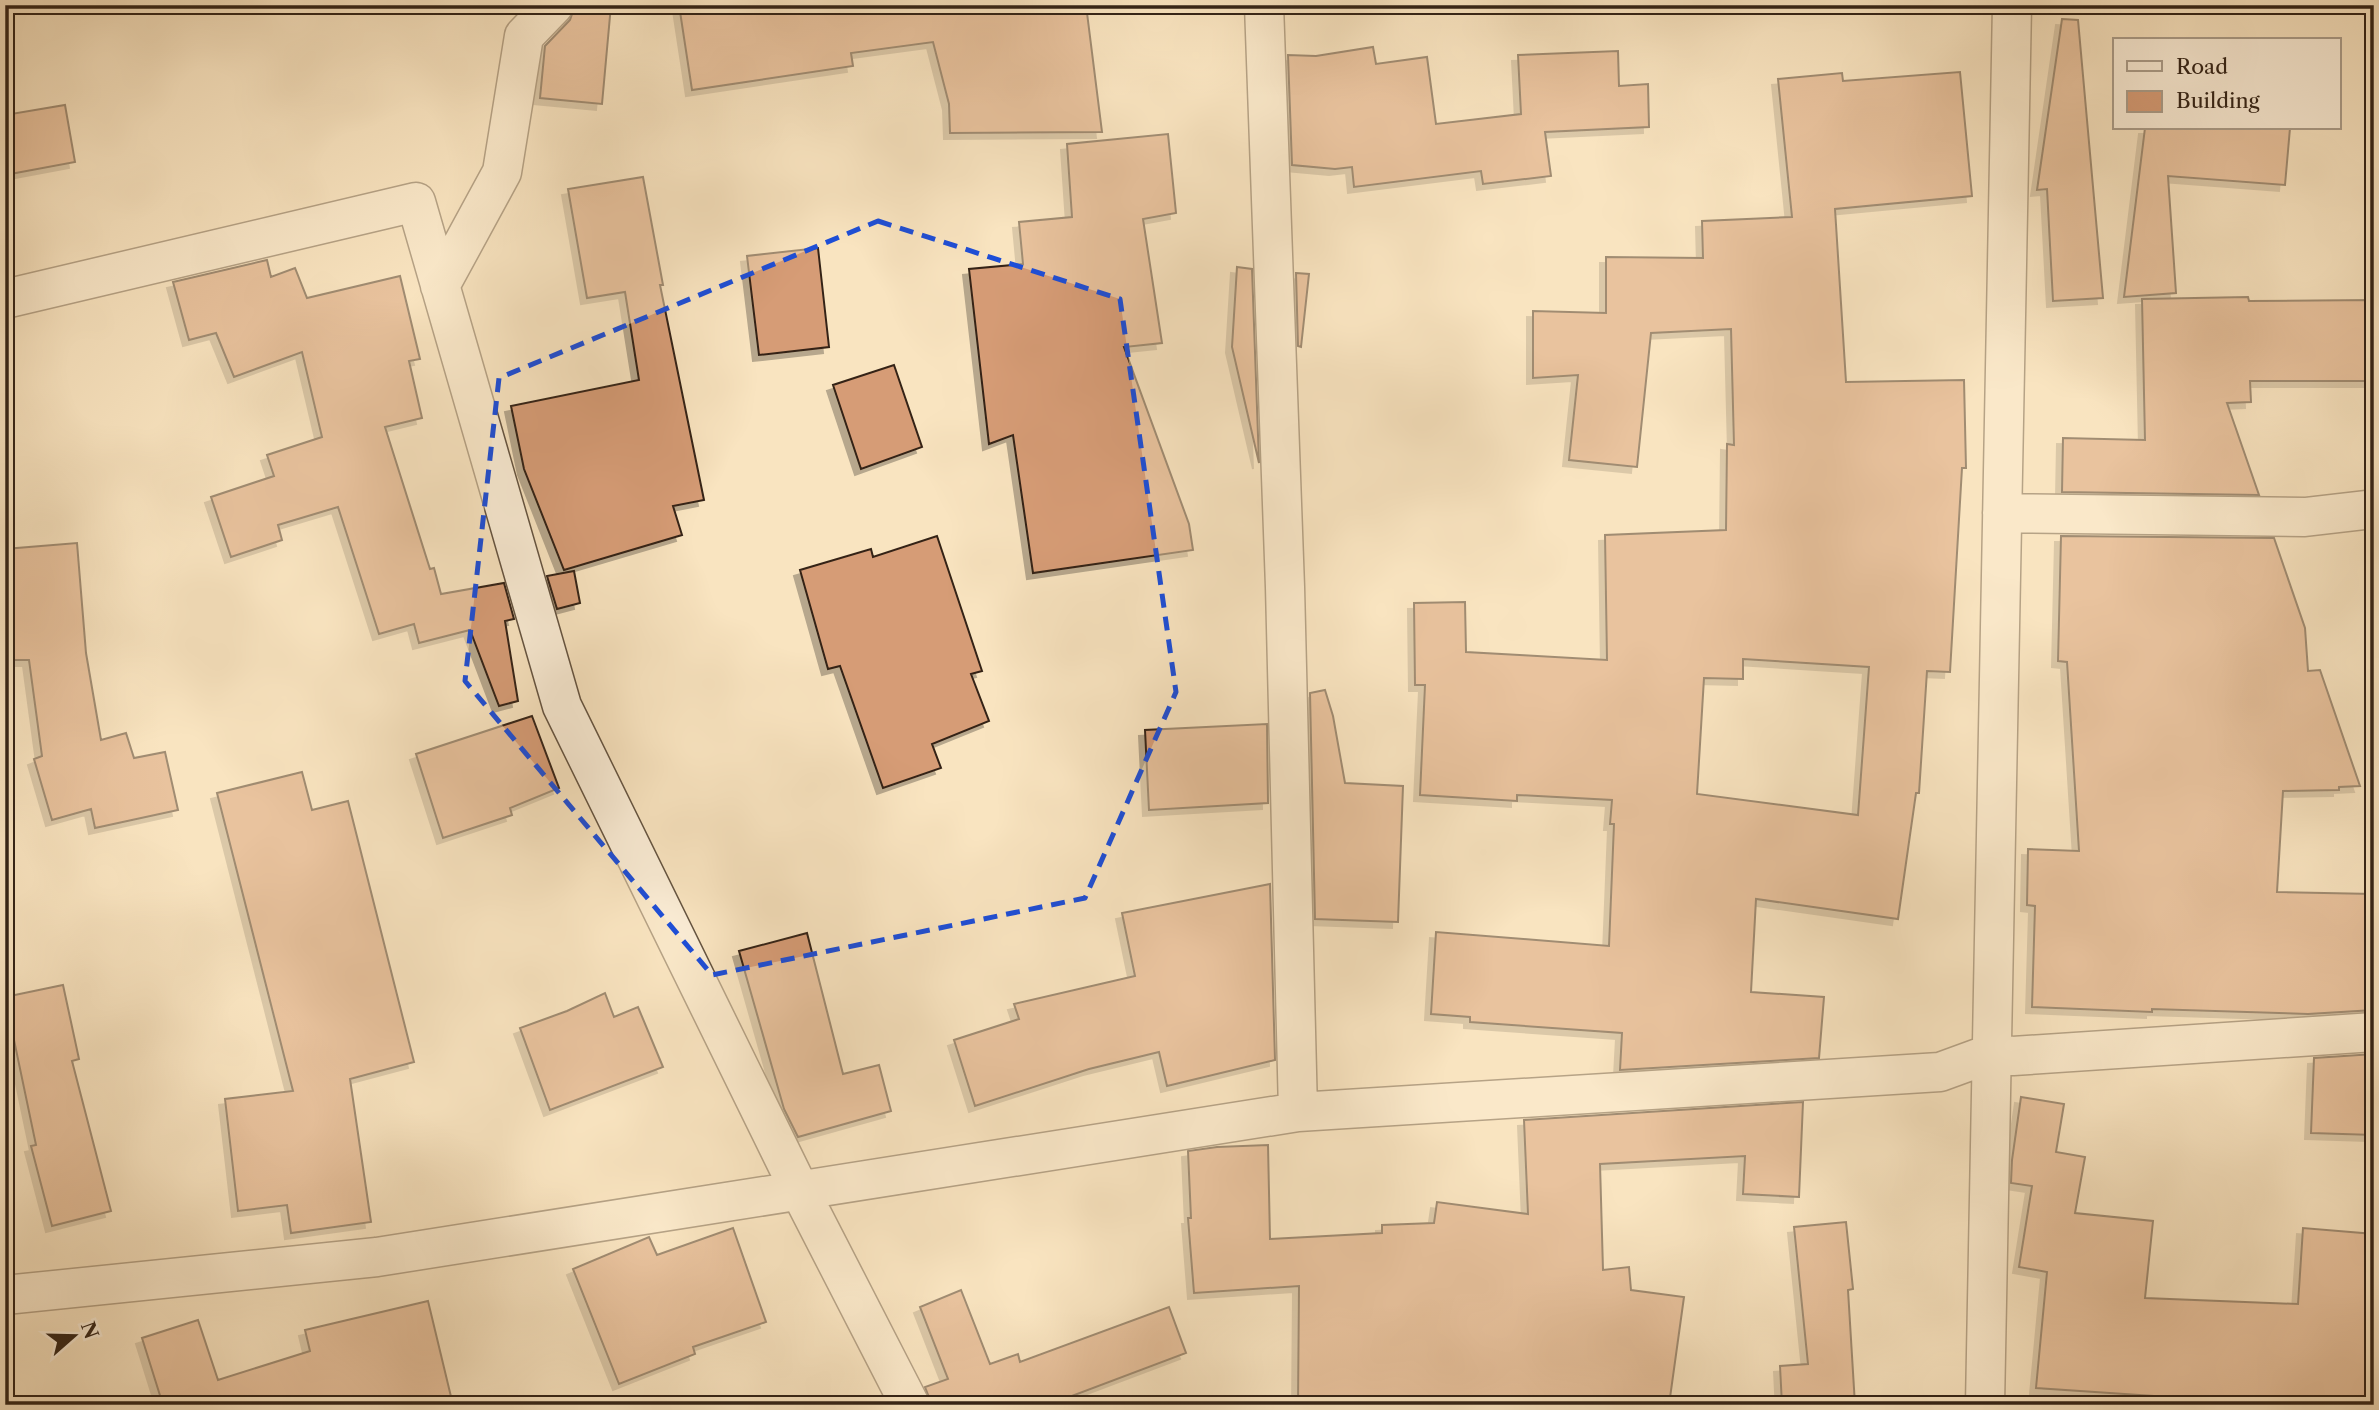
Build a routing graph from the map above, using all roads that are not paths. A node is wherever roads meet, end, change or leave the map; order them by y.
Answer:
1 (554, 5) edge
2 (1264, 5) edge
3 (2012, 5) edge
4 (440, 286) junction
5 (5, 299) edge
6 (2374, 509) edge
7 (2002, 513) junction
8 (2374, 1032) edge
9 (1992, 1053) junction
10 (1298, 1112) junction
11 (799, 1189) junction
12 (5, 1295) edge
13 (910, 1405) edge
14 (1985, 1405) edge

1 - 4 street
2 - 10 street
3 - 7 street
4 - 5 street
4 - 11 street
6 - 7 street
7 - 9 street
8 - 9 street
9 - 10 street
9 - 14 street
10 - 11 street
11 - 12 street
11 - 13 street

